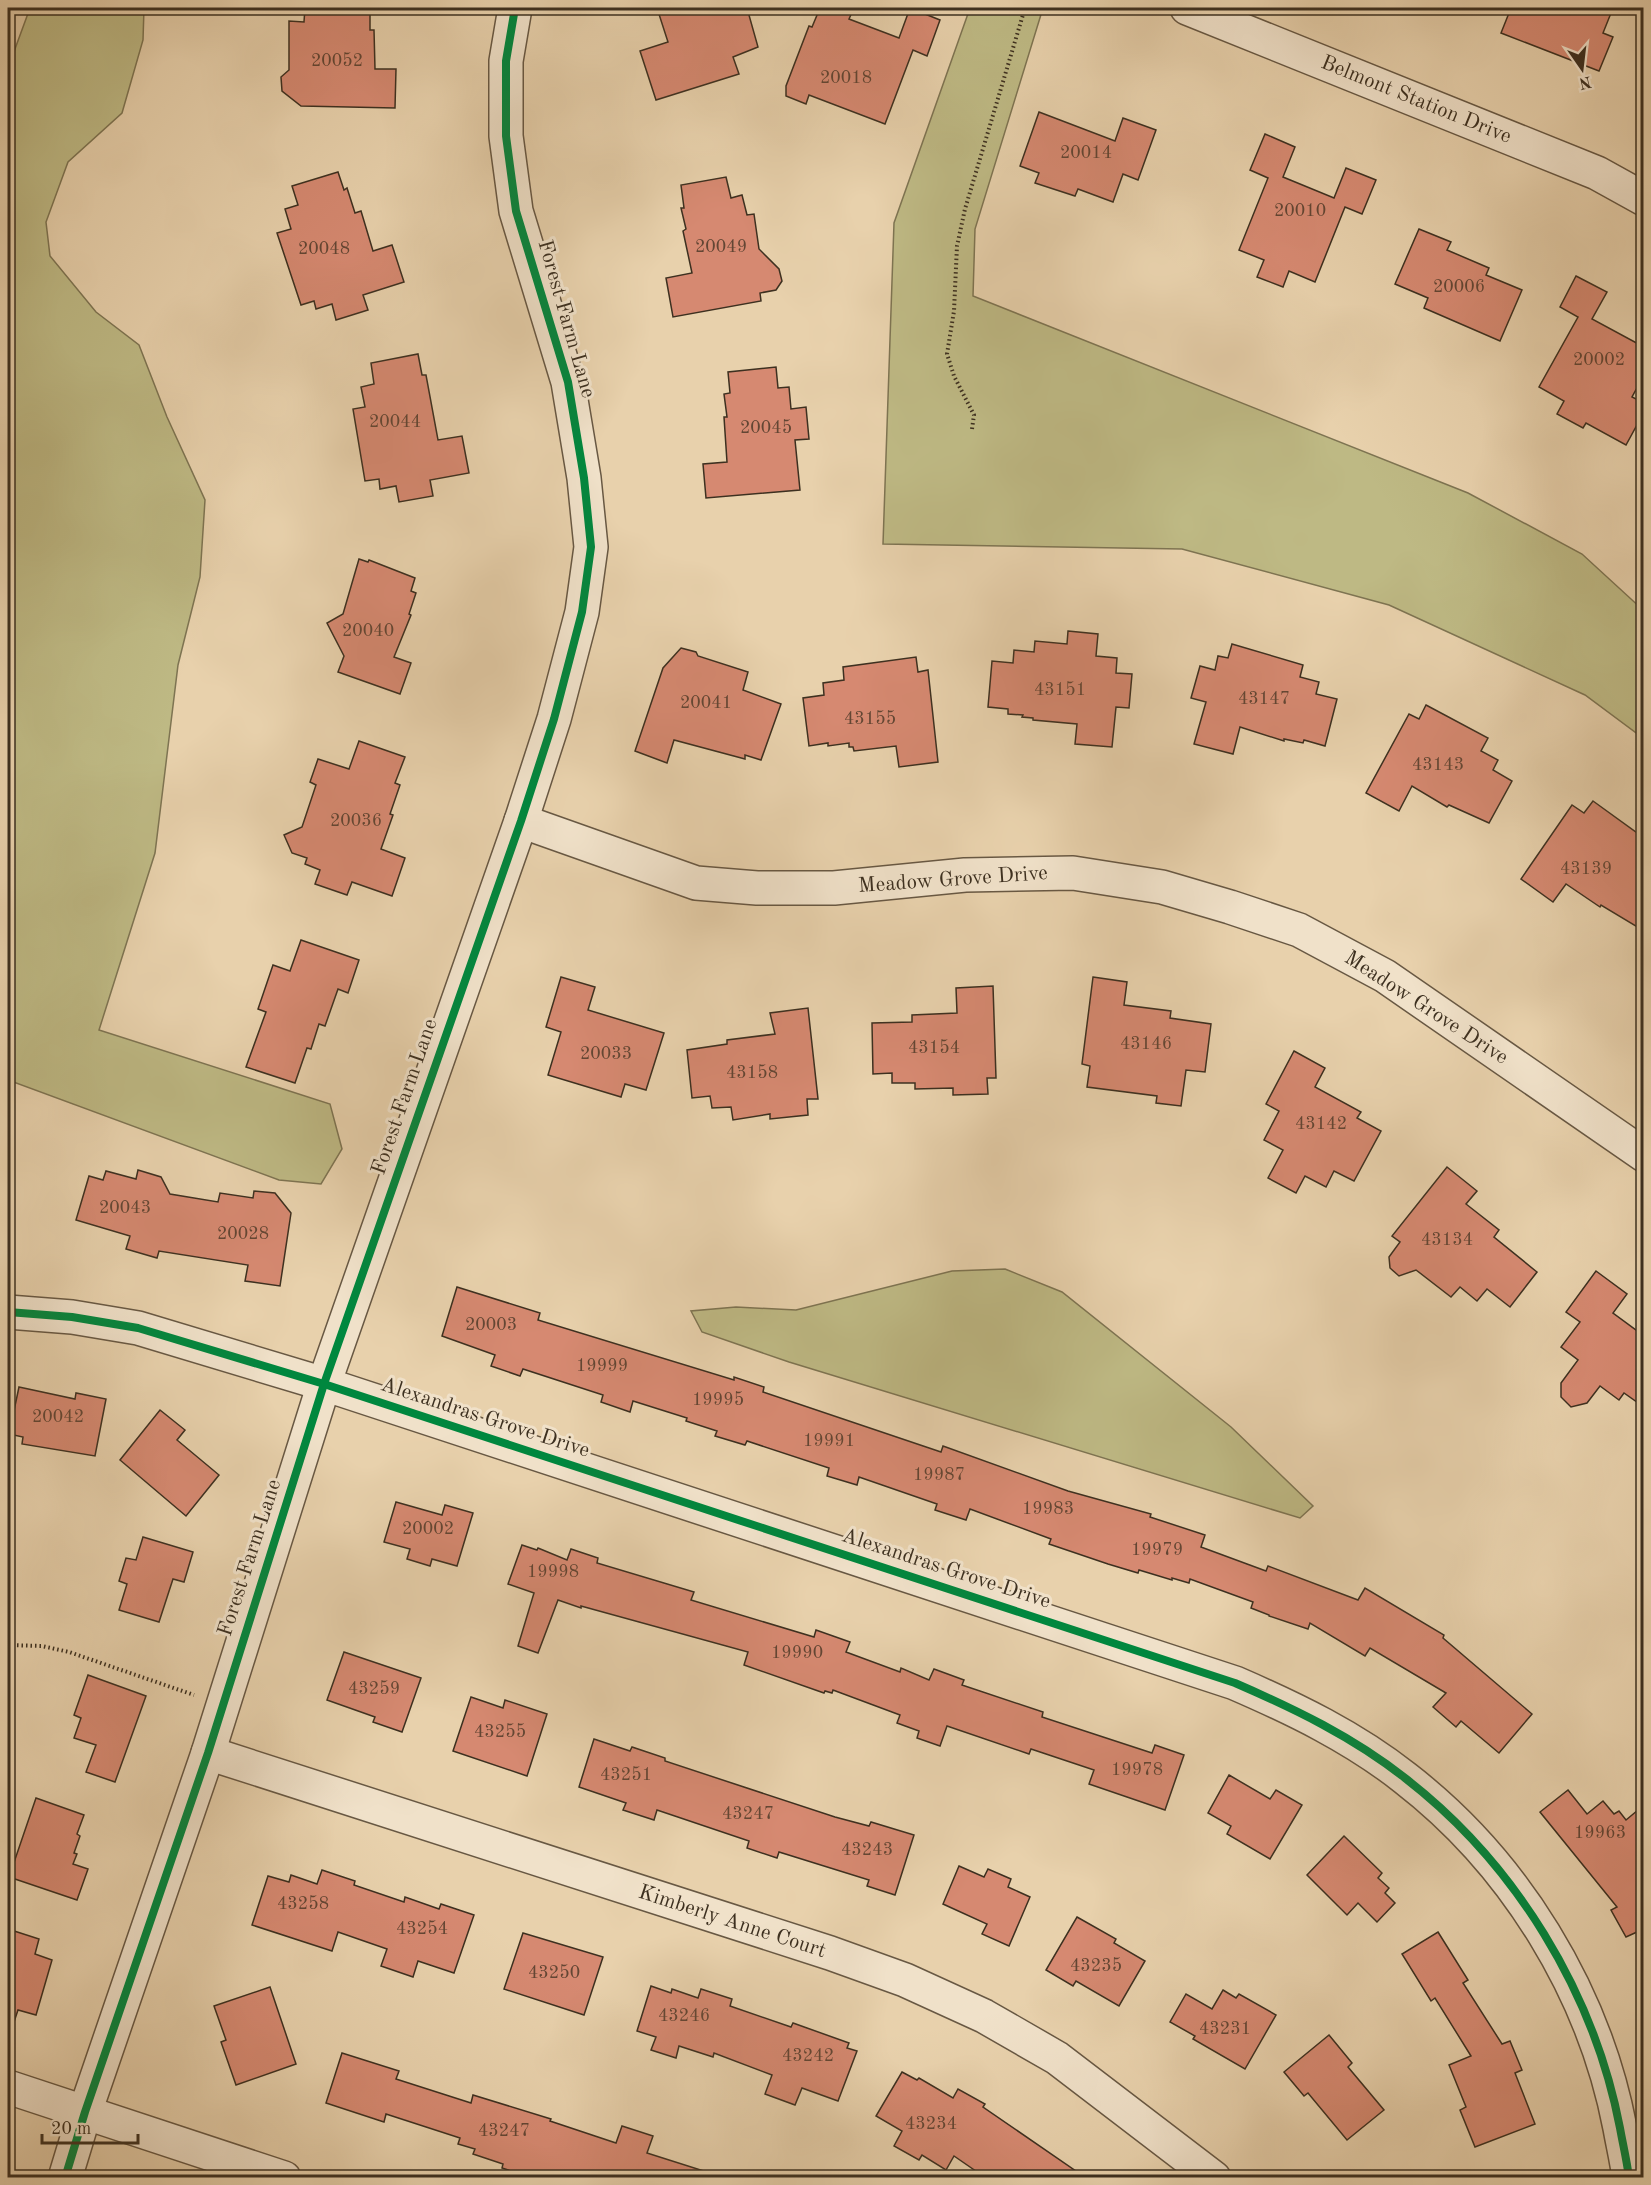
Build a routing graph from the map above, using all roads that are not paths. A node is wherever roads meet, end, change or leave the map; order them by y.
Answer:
1 (515, 8) edge
2 (1187, 8) edge
3 (1644, 199) edge
4 (521, 821) junction
5 (1644, 1155) edge
6 (8, 1312) edge
7 (324, 1384) junction
8 (208, 1753) junction
9 (8, 2087) edge
10 (85, 2112) junction
11 (65, 2178) edge
12 (285, 2178) edge
13 (1214, 2178) edge
14 (1629, 2178) edge

1 - 4 street, Forest Farm Lane
2 - 3 street, Belmont Station Drive
4 - 5 street, Meadow Grove Drive
4 - 7 street, Forest Farm Lane
6 - 7 street, Alexandras Grove Drive
7 - 8 street, Forest Farm Lane
7 - 14 street, Alexandras Grove Drive
8 - 10 street, Forest Farm Lane
8 - 13 street, Kimberly Anne Court
9 - 10 street
10 - 11 street, Forest Farm Lane
10 - 12 street

